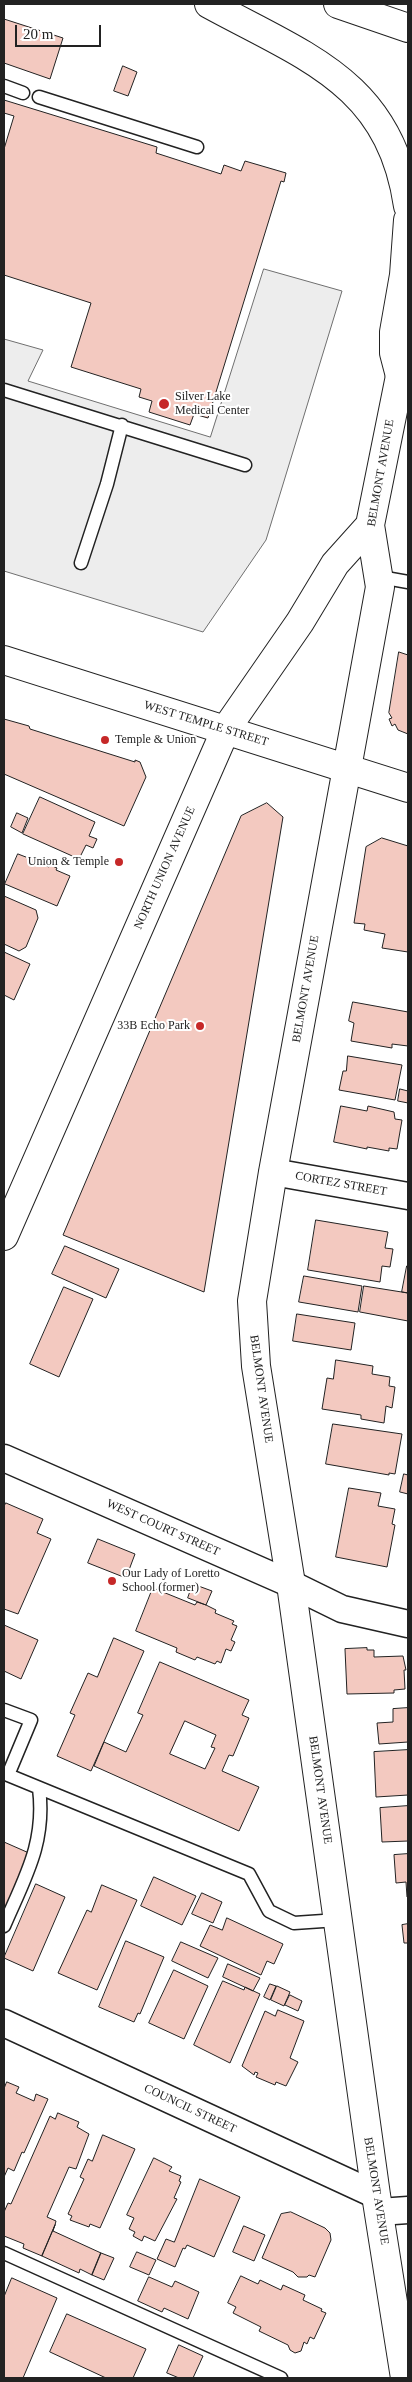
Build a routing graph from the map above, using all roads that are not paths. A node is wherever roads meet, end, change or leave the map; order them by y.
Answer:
1 (209, 4) edge
2 (338, 4) edge
3 (408, 28) edge
4 (4, 86) edge
5 (23, 92) dead end
6 (39, 97) dead end
7 (197, 146) dead end
8 (408, 206) edge
9 (408, 220) edge
10 (404, 369) edge
11 (4, 390) edge
12 (122, 425) junction
13 (245, 465) dead end
14 (370, 525) junction
15 (82, 563) dead end
16 (380, 577) junction
17 (408, 582) edge
18 (4, 660) edge
19 (226, 730) junction
20 (347, 768) junction
21 (408, 788) edge
22 (273, 1172) junction
23 (408, 1196) edge
24 (4, 1236) edge
25 (4, 1458) edge
26 (291, 1584) junction
27 (408, 1624) edge
28 (4, 1710) edge
29 (39, 1788) junction
30 (338, 1920) junction
31 (4, 1926) edge
32 (4, 2023) edge
33 (378, 2203) junction
34 (408, 2210) edge
35 (4, 2253) edge
36 (282, 2378) edge
37 (405, 2378) edge

1 - 8 main road
2 - 3 main road
4 - 5 lane
6 - 7 lane
9 - 10 main road
10 - 14 main road, BELMONT AVENUE
11 - 12 lane
12 - 13 lane
12 - 15 lane
14 - 16 main road, BELMONT AVENUE
14 - 19 main road, NORTH UNION AVENUE
16 - 17 lane
16 - 20 main road, BELMONT AVENUE
18 - 19 main road, WEST TEMPLE STREET
19 - 20 main road, WEST TEMPLE STREET
19 - 24 main road, NORTH UNION AVENUE
20 - 21 main road, WEST TEMPLE STREET
20 - 22 main road, BELMONT AVENUE
22 - 23 street, CORTEZ STREET
22 - 26 main road, BELMONT AVENUE
25 - 26 street, WEST COURT STREET
26 - 27 street, WEST COURT STREET
26 - 30 main road, BELMONT AVENUE
28 - 29 lane
29 - 30 lane
29 - 31 lane
30 - 33 main road, BELMONT AVENUE
32 - 33 street, COUNCIL STREET
33 - 34 street, COUNCIL STREET
33 - 37 main road, BELMONT AVENUE
35 - 36 lane

